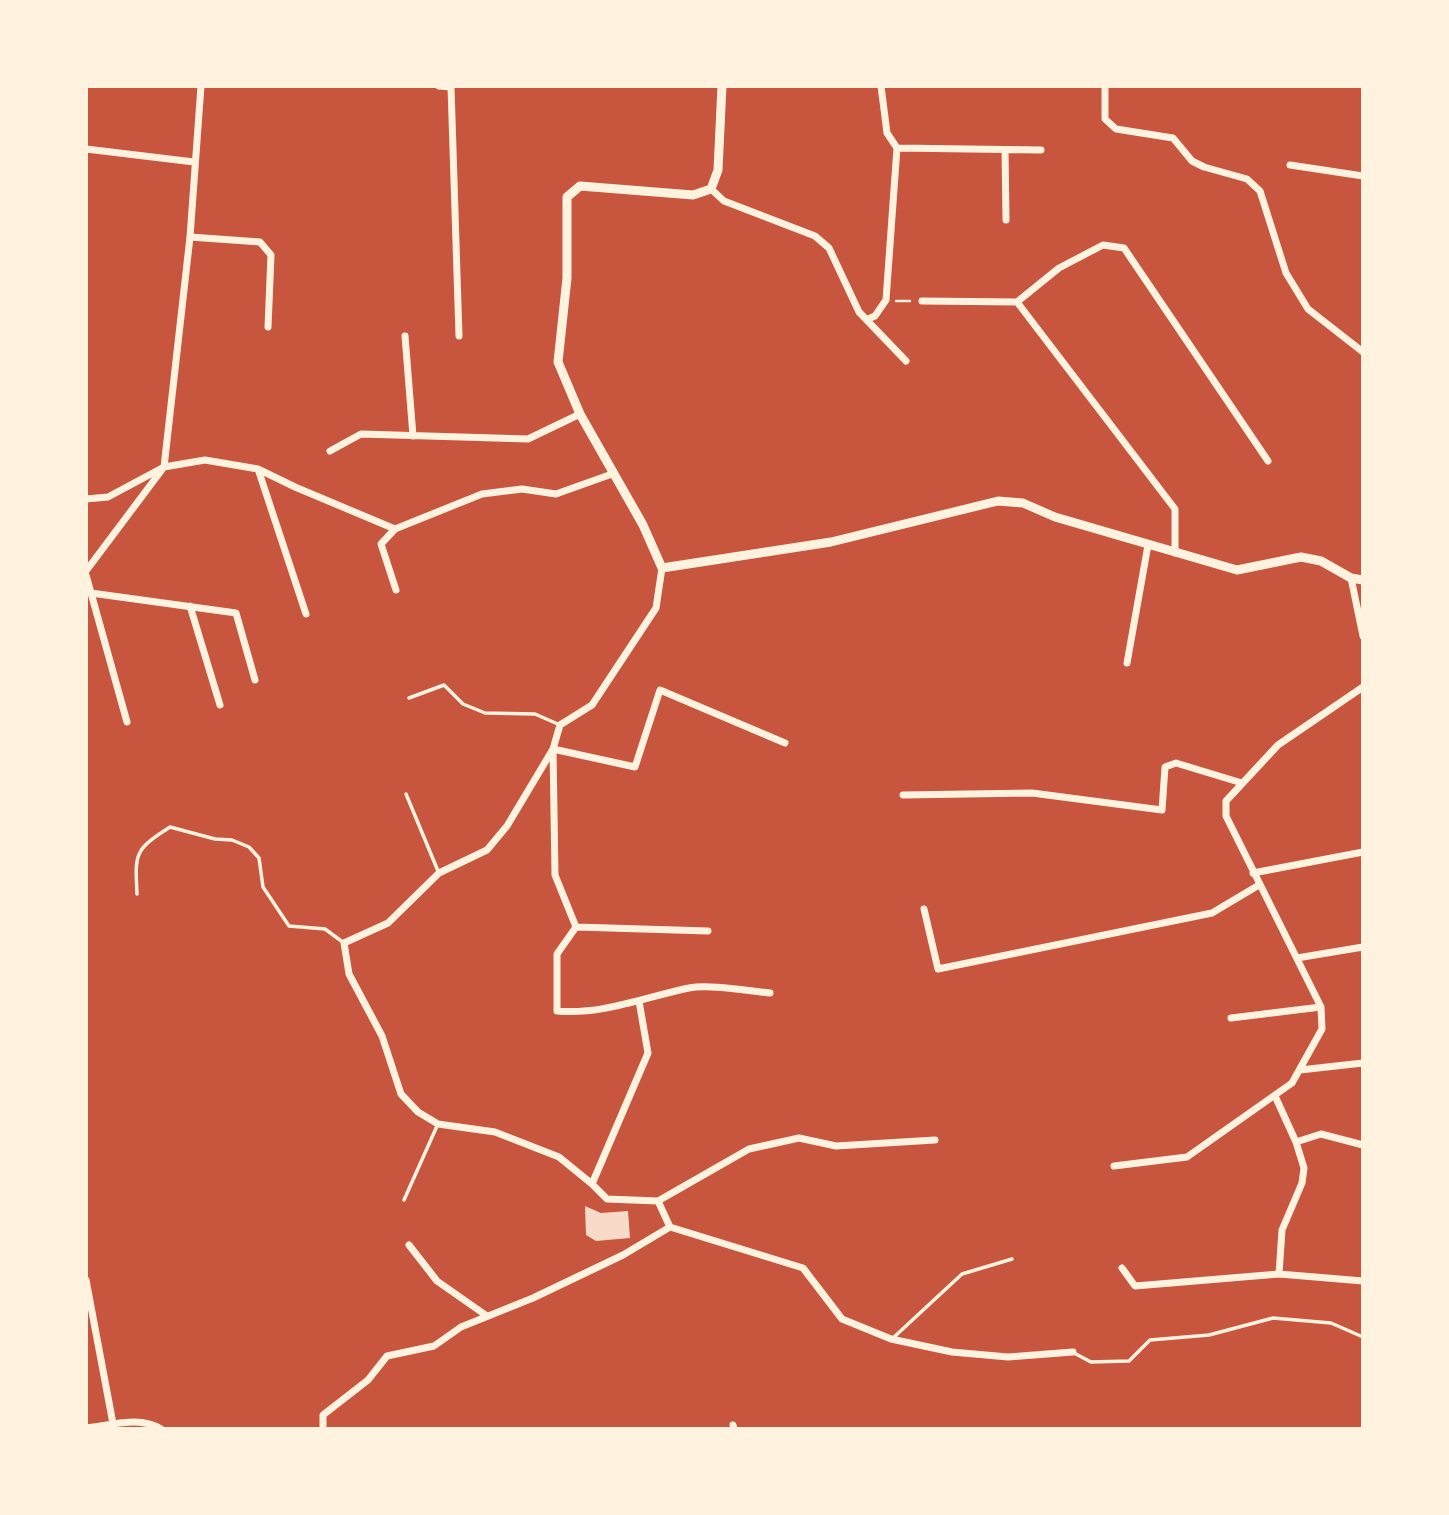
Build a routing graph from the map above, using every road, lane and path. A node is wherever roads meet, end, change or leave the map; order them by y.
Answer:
1 (201, 86) edge
2 (439, 86) edge
3 (722, 86) edge
4 (881, 86) edge
5 (1105, 86) edge
6 (897, 148) junction
7 (86, 149) edge
8 (1005, 150) junction
9 (1041, 150) dead end
10 (194, 162) junction
11 (1290, 165) dead end
12 (1363, 176) edge
13 (711, 189) junction
14 (1006, 220) dead end
15 (190, 237) junction
16 (886, 300) junction
17 (922, 301) joint
18 (1017, 302) junction
19 (868, 319) junction
20 (268, 327) dead end
21 (405, 336) dead end
22 (459, 336) dead end
23 (1363, 352) edge
24 (906, 361) dead end
25 (580, 414) junction
26 (413, 436) junction
27 (330, 451) dead end
28 (1268, 461) dead end
29 (164, 467) junction
30 (258, 469) junction
31 (612, 474) junction
32 (86, 499) edge
33 (395, 529) junction
34 (1148, 545) junction
35 (1175, 553) junction
36 (662, 568) junction
37 (86, 573) edge
38 (1351, 578) junction
39 (1363, 580) edge
40 (396, 590) dead end
41 (91, 593) junction
42 (190, 606) junction
43 (306, 614) dead end
44 (1363, 636) edge
45 (1126, 663) dead end
46 (255, 680) dead end
47 (1363, 687) edge
48 (409, 698) dead end
49 (220, 705) dead end
50 (127, 722) dead end
51 (560, 725) junction
52 (785, 743) dead end
53 (554, 749) junction
54 (1242, 783) junction
55 (406, 794) dead end
56 (903, 795) dead end
57 (1363, 852) edge
58 (439, 873) junction
59 (1253, 873) junction
60 (1259, 884) junction
61 (137, 894) dead end
62 (924, 909) dead end
63 (576, 927) junction
64 (708, 931) dead end
65 (344, 943) junction
66 (1363, 947) edge
67 (1297, 958) junction
68 (770, 993) dead end
69 (639, 1002) junction
70 (1321, 1007) junction
71 (1231, 1018) dead end
72 (1363, 1063) edge
73 (1300, 1070) junction
74 (1275, 1096) junction
75 (438, 1124) junction
76 (935, 1140) dead end
77 (1296, 1142) junction
78 (1363, 1145) edge
79 (1114, 1166) dead end
80 (592, 1184) junction
81 (404, 1200) dead end
82 (658, 1201) junction
83 (670, 1227) junction
84 (409, 1245) dead end
85 (1012, 1259) dead end
86 (1122, 1268) dead end
87 (1279, 1274) junction
88 (86, 1280) edge
89 (1363, 1281) edge
90 (487, 1317) junction
91 (1363, 1337) edge
92 (891, 1339) junction
93 (1073, 1352) joint
94 (114, 1427) edge
95 (86, 1428) edge
96 (161, 1429) edge
97 (323, 1429) edge

1 - 10 street
2 - 22 street
3 - 13 street
4 - 6 street
5 - 23 street
6 - 8 street
6 - 16 street
7 - 10 street
8 - 9 street
8 - 14 street
10 - 15 street
11 - 12 street
13 - 19 street
13 - 25 street
15 - 20 street
15 - 29 street
16 - 17 path
16 - 19 street
17 - 18 street
18 - 28 street
18 - 35 street
19 - 24 street
21 - 26 street
25 - 26 street
25 - 31 street
26 - 27 street
29 - 30 street
29 - 32 street
29 - 37 street
30 - 33 street
30 - 43 street
31 - 33 street
31 - 36 street
33 - 40 street
34 - 35 street
34 - 36 street
34 - 45 street
35 - 38 street
36 - 51 street
37 - 41 street
38 - 39 street
38 - 44 street
41 - 42 street
41 - 50 street
42 - 46 street
42 - 49 street
47 - 54 street
48 - 51 lane
51 - 53 street
52 - 53 street
53 - 58 street
53 - 63 street
54 - 56 street
54 - 59 street
55 - 58 lane
57 - 59 street
58 - 65 street
59 - 60 street
60 - 62 street
60 - 67 street
61 - 65 lane
63 - 64 street
63 - 69 street
65 - 75 street
66 - 67 street
67 - 70 street
68 - 69 street
69 - 80 street
70 - 71 street
70 - 73 street
72 - 73 street
73 - 74 street
74 - 77 street
74 - 79 street
75 - 80 street
75 - 81 lane
76 - 82 street
77 - 78 street
77 - 87 street
80 - 82 street
82 - 83 street
83 - 90 street
83 - 92 street
84 - 90 street
85 - 92 lane
86 - 87 street
87 - 89 street
88 - 94 street
90 - 97 street
91 - 93 lane
92 - 93 street
94 - 95 street
94 - 96 street

